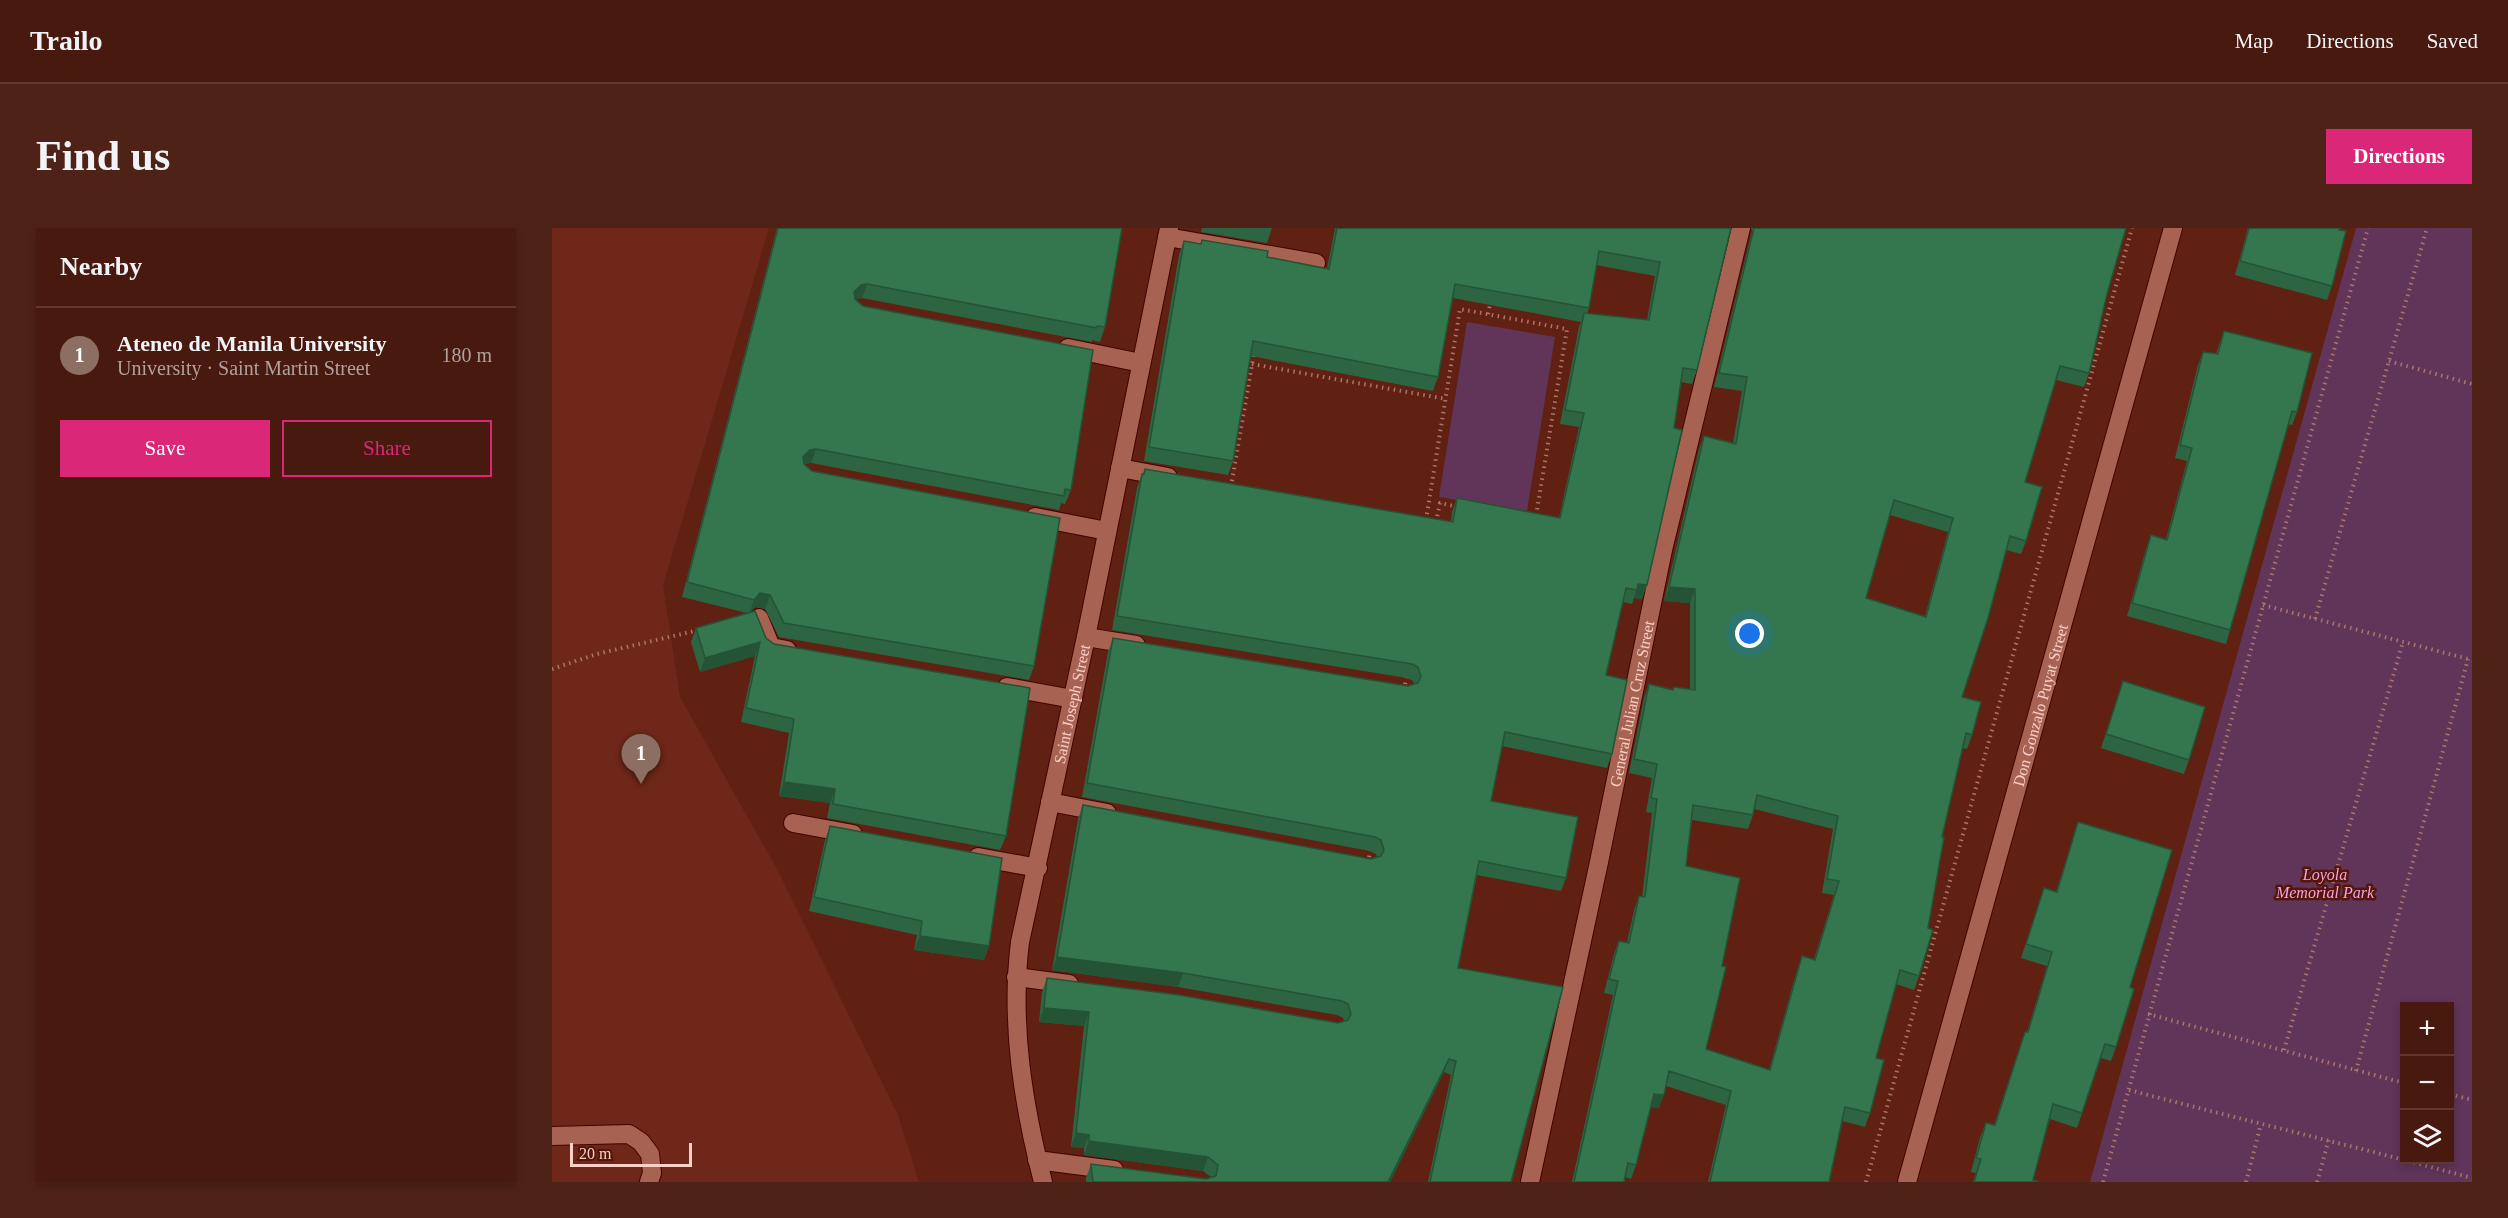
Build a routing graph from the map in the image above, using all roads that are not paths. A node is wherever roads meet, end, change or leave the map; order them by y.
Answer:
1 (1742, 228) edge
2 (2173, 228) edge
3 (1168, 232) edge
4 (1316, 263) dead end
5 (1054, 346) edge
6 (1141, 363) junction
7 (1120, 468) junction
8 (1231, 487) edge
9 (1020, 514) edge
10 (1107, 531) junction
11 (759, 618) edge
12 (1086, 637) junction
13 (1149, 647) edge
14 (806, 653) edge
15 (989, 684) edge
16 (1073, 699) junction
17 (1050, 802) junction
18 (1126, 816) edge
19 (793, 824) dead end
20 (874, 838) edge
21 (955, 853) edge
22 (1038, 868) junction
23 (1016, 976) junction
24 (1085, 986) edge
25 (552, 1136) edge
26 (1037, 1160) junction
27 (1131, 1173) edge
28 (649, 1182) edge
29 (1043, 1182) edge
30 (1530, 1182) edge
31 (1907, 1182) edge

1 - 30 street, General Julian Cruz Street
2 - 31 street, Don Gonzalo Puyat Street
3 - 4 street
3 - 6 street, Saint Joseph Street
5 - 6 street
6 - 7 street, Saint Joseph Street
7 - 8 street
7 - 10 street, Saint Joseph Street
9 - 10 street
10 - 12 street, Saint Joseph Street
11 - 14 street
12 - 13 street
12 - 16 street, Saint Joseph Street
15 - 16 street
16 - 17 street, Saint Joseph Street
17 - 18 street
17 - 22 street, Saint Joseph Street
19 - 20 street
21 - 22 street
22 - 23 street, Saint Joseph Street
23 - 24 street
23 - 26 street, Saint Joseph Street
25 - 28 street
26 - 27 street
26 - 29 street, Saint Joseph Street

